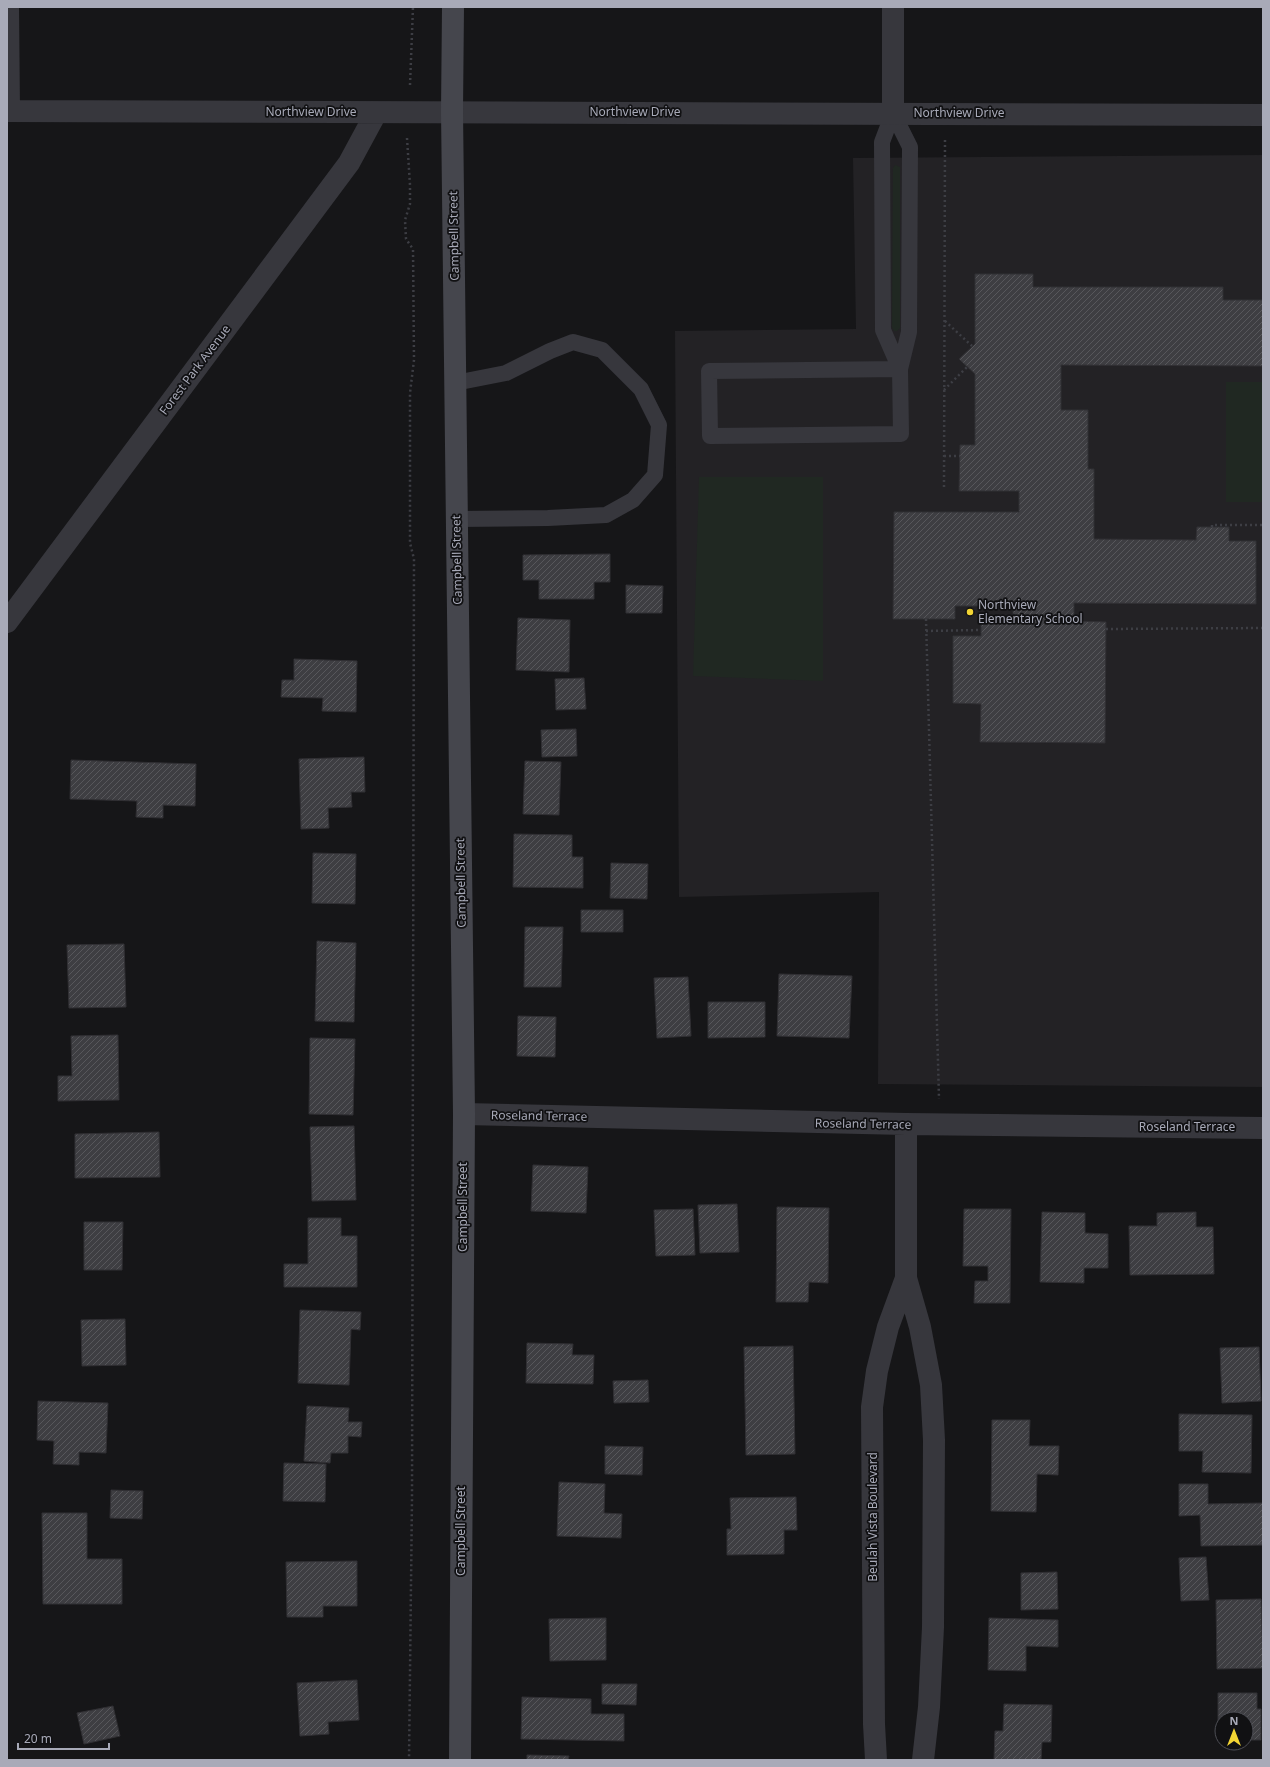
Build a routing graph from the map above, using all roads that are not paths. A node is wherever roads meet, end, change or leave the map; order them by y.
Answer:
1 (8, 7) edge
2 (453, 7) edge
3 (893, 7) edge
4 (8, 111) edge
5 (452, 111) junction
6 (376, 113) junction
7 (893, 113) junction
8 (1263, 115) edge
9 (900, 369) junction
10 (455, 383) junction
11 (457, 518) junction
12 (7, 622) edge
13 (464, 1114) junction
14 (906, 1124) junction
15 (1263, 1128) edge
16 (906, 1278) junction
17 (460, 1760) edge
18 (876, 1760) edge
19 (923, 1760) edge

1 - 4 street
2 - 5 main road, Campbell Street
3 - 7 street
4 - 6 street, Northview Drive
5 - 6 street, Northview Drive
5 - 7 street, Northview Drive
5 - 10 main road, Campbell Street
6 - 12 street, Forest Park Avenue
7 - 8 street, Northview Drive
7 - 9 lane
7 - 9 lane
9 - 9 lane
10 - 11 main road, Campbell Street
10 - 11 lane
11 - 13 main road, Campbell Street
13 - 14 street, Roseland Terrace
13 - 17 main road, Campbell Street
14 - 15 street, Roseland Terrace
14 - 16 street, Beulah Vista Boulevard
16 - 18 street, Beulah Vista Boulevard
16 - 19 street, Beulah Vista Boulevard

